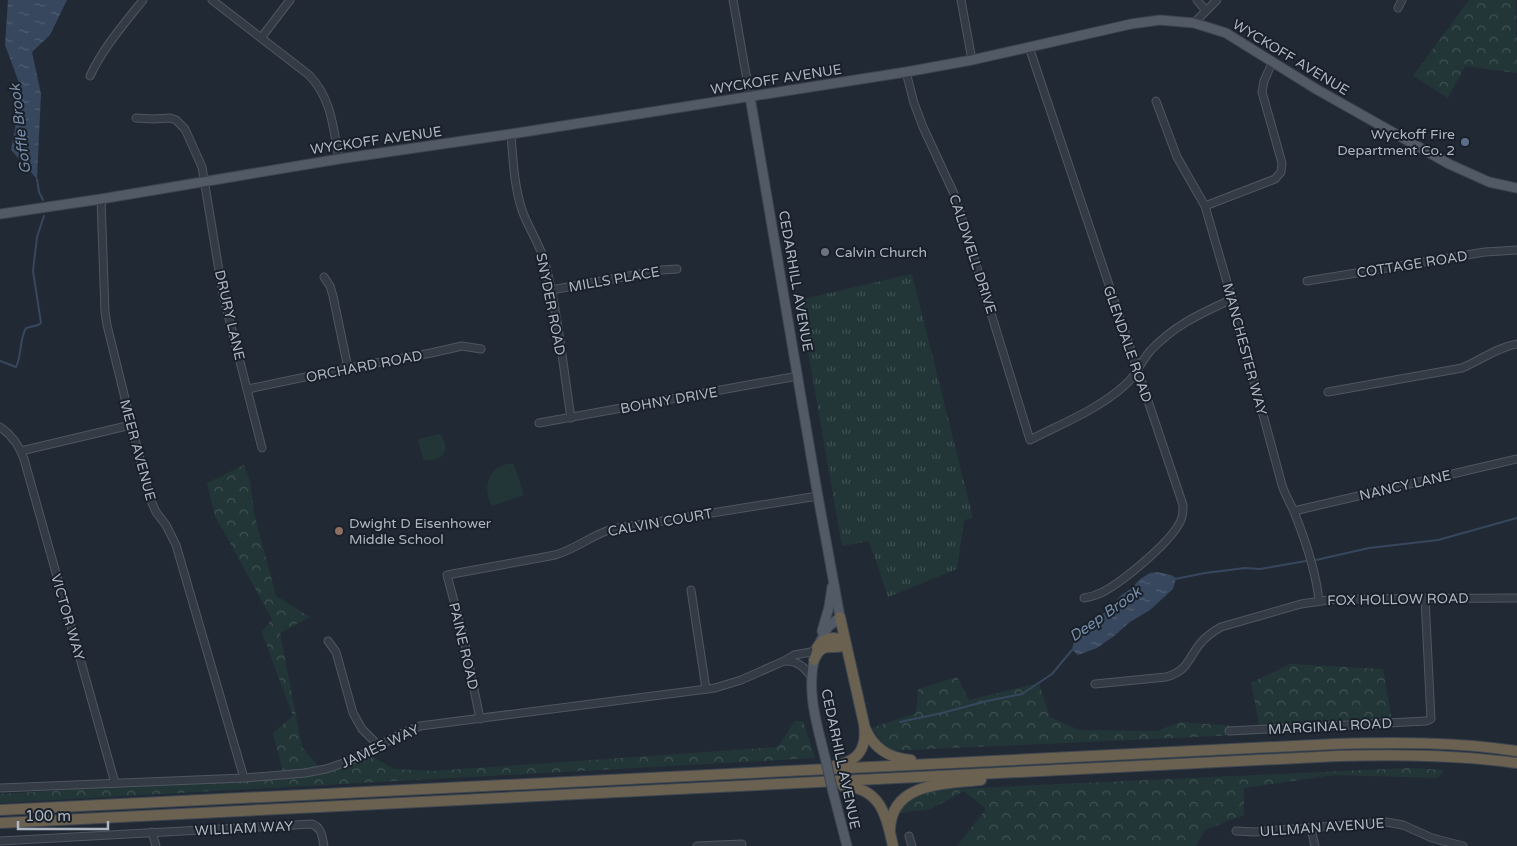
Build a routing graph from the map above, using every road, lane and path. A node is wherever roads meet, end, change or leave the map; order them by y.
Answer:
1 (143, 0) edge
2 (212, 0) edge
3 (290, 0) edge
4 (733, 0) edge
5 (961, 0) edge
6 (1197, 0) edge
7 (1217, 0) edge
8 (1402, 0) edge
9 (1398, 8) dead end
10 (1206, 11) junction
11 (1194, 23) junction
12 (261, 38) junction
13 (1029, 47) junction
14 (972, 60) junction
15 (1272, 63) junction
16 (906, 72) junction
17 (90, 76) dead end
18 (750, 97) junction
19 (1156, 101) dead end
20 (136, 118) dead end
21 (511, 134) junction
22 (339, 158) junction
23 (205, 181) junction
24 (1517, 188) edge
25 (101, 199) junction
26 (1205, 206) junction
27 (0, 214) edge
28 (1517, 250) edge
29 (677, 269) dead end
30 (324, 277) dead end
31 (1307, 282) dead end
32 (551, 290) junction
33 (1232, 300) junction
34 (1517, 344) edge
35 (481, 349) dead end
36 (348, 368) junction
37 (1137, 370) junction
38 (798, 376) junction
39 (248, 390) junction
40 (1328, 392) dead end
41 (572, 418) junction
42 (539, 423) dead end
43 (131, 425) junction
44 (0, 427) edge
45 (262, 448) dead end
46 (21, 450) junction
47 (1517, 459) edge
48 (818, 496) junction
49 (1294, 511) junction
50 (831, 567) junction
51 (447, 575) joint
52 (691, 590) dead end
53 (1084, 598) dead end
54 (1425, 598) junction
55 (1517, 598) edge
56 (1319, 602) junction
57 (840, 617) junction
58 (328, 641) dead end
59 (846, 645) junction
60 (818, 648) junction
61 (814, 660) junction
62 (784, 661) junction
63 (811, 677) junction
64 (1095, 684) dead end
65 (706, 689) junction
66 (480, 718) junction
67 (864, 724) junction
68 (1228, 731) dead end
69 (379, 746) junction
70 (1517, 750) edge
71 (980, 761) junction
72 (1517, 763) edge
73 (1052, 770) junction
74 (779, 772) junction
75 (244, 778) junction
76 (116, 783) junction
77 (730, 786) junction
78 (0, 788) edge
79 (0, 810) edge
80 (0, 823) edge
81 (1311, 828) junction
82 (152, 832) junction
83 (1236, 832) dead end
84 (890, 835) junction
85 (910, 836) dead end
86 (2, 842) edge
87 (742, 844) dead end
88 (156, 846) edge
89 (324, 846) edge
90 (697, 846) edge
91 (847, 846) edge
92 (893, 846) edge
93 (912, 846) edge
94 (1315, 846) edge
95 (1463, 846) edge

1 - 17 street
2 - 12 street
3 - 12 street
4 - 18 street, CEDARHILL AVENUE
5 - 14 street
6 - 10 street
7 - 10 street
8 - 9 street
10 - 11 street
11 - 13 main road, WYCKOFF AVENUE
11 - 15 main road, WYCKOFF AVENUE
12 - 22 street
13 - 14 main road, WYCKOFF AVENUE
13 - 37 street, GLENDALE ROAD
14 - 16 main road, WYCKOFF AVENUE
15 - 24 main road, WYCKOFF AVENUE
15 - 26 street
16 - 18 main road, WYCKOFF AVENUE
16 - 37 street, CALDWELL DRIVE
18 - 21 main road, WYCKOFF AVENUE
18 - 38 main road, CEDARHILL AVENUE
19 - 26 street, MANCHESTER WAY
20 - 23 street, DRURY LANE
21 - 22 main road, WYCKOFF AVENUE
21 - 32 street, SNYDER ROAD
22 - 23 main road, WYCKOFF AVENUE
23 - 25 main road, WYCKOFF AVENUE
23 - 39 street, DRURY LANE
25 - 27 main road, WYCKOFF AVENUE
25 - 43 street, MEER AVENUE
26 - 33 street, MANCHESTER WAY
28 - 31 street, COTTAGE ROAD
29 - 32 street, MILLS PLACE
30 - 36 street
32 - 41 street, SNYDER ROAD
33 - 37 street
33 - 49 street, MANCHESTER WAY
34 - 40 street
35 - 36 street, ORCHARD ROAD
36 - 39 street, ORCHARD ROAD
37 - 53 street, GLENDALE ROAD
38 - 41 street, BOHNY DRIVE
38 - 48 main road, CEDARHILL AVENUE
39 - 45 street, DRURY LANE
41 - 42 street, BOHNY DRIVE
43 - 46 street
43 - 75 street, MEER AVENUE
44 - 46 street
46 - 76 street, VICTOR WAY
47 - 49 street, NANCY LANE
48 - 50 main road, CEDARHILL AVENUE
48 - 51 street, CALVIN COURT
49 - 56 street, MANCHESTER WAY
50 - 57 main road, CEDARHILL AVENUE
50 - 60 main road, CEDARHILL AVENUE
51 - 66 street, PAINE ROAD
52 - 65 street
54 - 55 street, FOX HOLLOW ROAD
54 - 56 street, FOX HOLLOW ROAD
54 - 68 street, MARGINAL ROAD
56 - 64 street, FOX HOLLOW ROAD
57 - 59 highway
57 - 60 main road, CEDARHILL AVENUE
58 - 69 street
59 - 60 highway
59 - 61 highway
59 - 67 highway
60 - 61 main road, CEDARHILL AVENUE
60 - 62 street, JAMES WAY
61 - 63 main road, CEDARHILL AVENUE
62 - 63 street
62 - 65 street, JAMES WAY
63 - 91 main road, CEDARHILL AVENUE, bridge
65 - 66 street, JAMES WAY
66 - 69 street, JAMES WAY
67 - 71 highway
67 - 74 highway
69 - 75 street, JAMES WAY
70 - 71 highway
71 - 74 highway
72 - 73 highway
73 - 77 highway
73 - 84 highway
74 - 79 highway
75 - 76 street, JAMES WAY
76 - 78 street, JAMES WAY
77 - 80 highway
77 - 84 highway
81 - 83 street, ULLMAN AVENUE
81 - 94 street
81 - 95 street, ULLMAN AVENUE
82 - 86 street, WILLIAM WAY
82 - 88 street
82 - 89 street, WILLIAM WAY
84 - 92 highway
85 - 93 street
87 - 90 street

